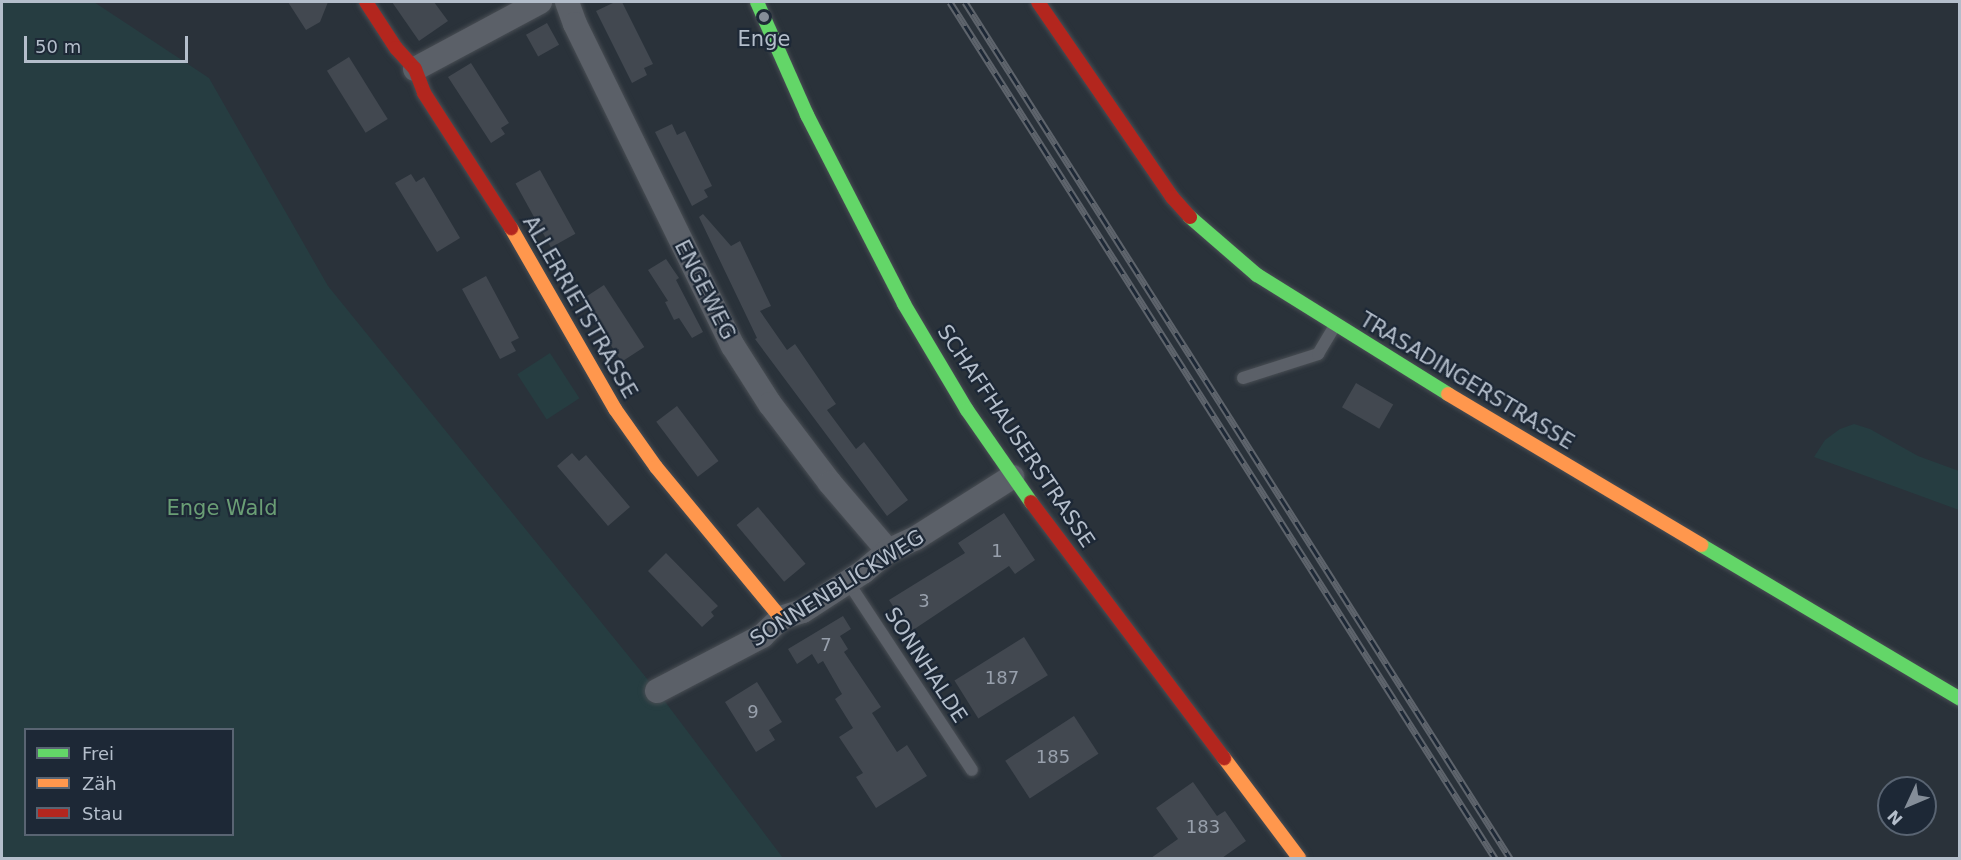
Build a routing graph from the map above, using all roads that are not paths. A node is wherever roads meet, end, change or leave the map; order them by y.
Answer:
1 (366, 2) edge
2 (540, 2) edge
3 (567, 2) edge
4 (757, 2) edge
5 (1038, 2) edge
6 (415, 69) junction
7 (1335, 326) junction
8 (1244, 378) dead end
9 (1012, 477) junction
10 (888, 551) junction
11 (848, 582) junction
12 (781, 618) junction
13 (657, 691) dead end
14 (1959, 699) edge
15 (972, 770) dead end
16 (1299, 858) edge

1 - 6 main road, ALLERRIETSTRASSE
2 - 6 street
3 - 10 street, ENGEWEG
4 - 9 main road, SCHAFFHAUSERSTRASSE
5 - 7 main road, TRASADINGERSTRASSE
6 - 12 main road, ALLERRIETSTRASSE
7 - 8 lane
7 - 14 main road, TRASADINGERSTRASSE
9 - 10 street, SONNENBLICKWEG
9 - 16 main road, SCHAFFHAUSERSTRASSE
10 - 11 street, SONNENBLICKWEG
11 - 12 street, SONNENBLICKWEG
11 - 15 lane, SONNHALDE
12 - 13 street, SONNENBLICKWEG

